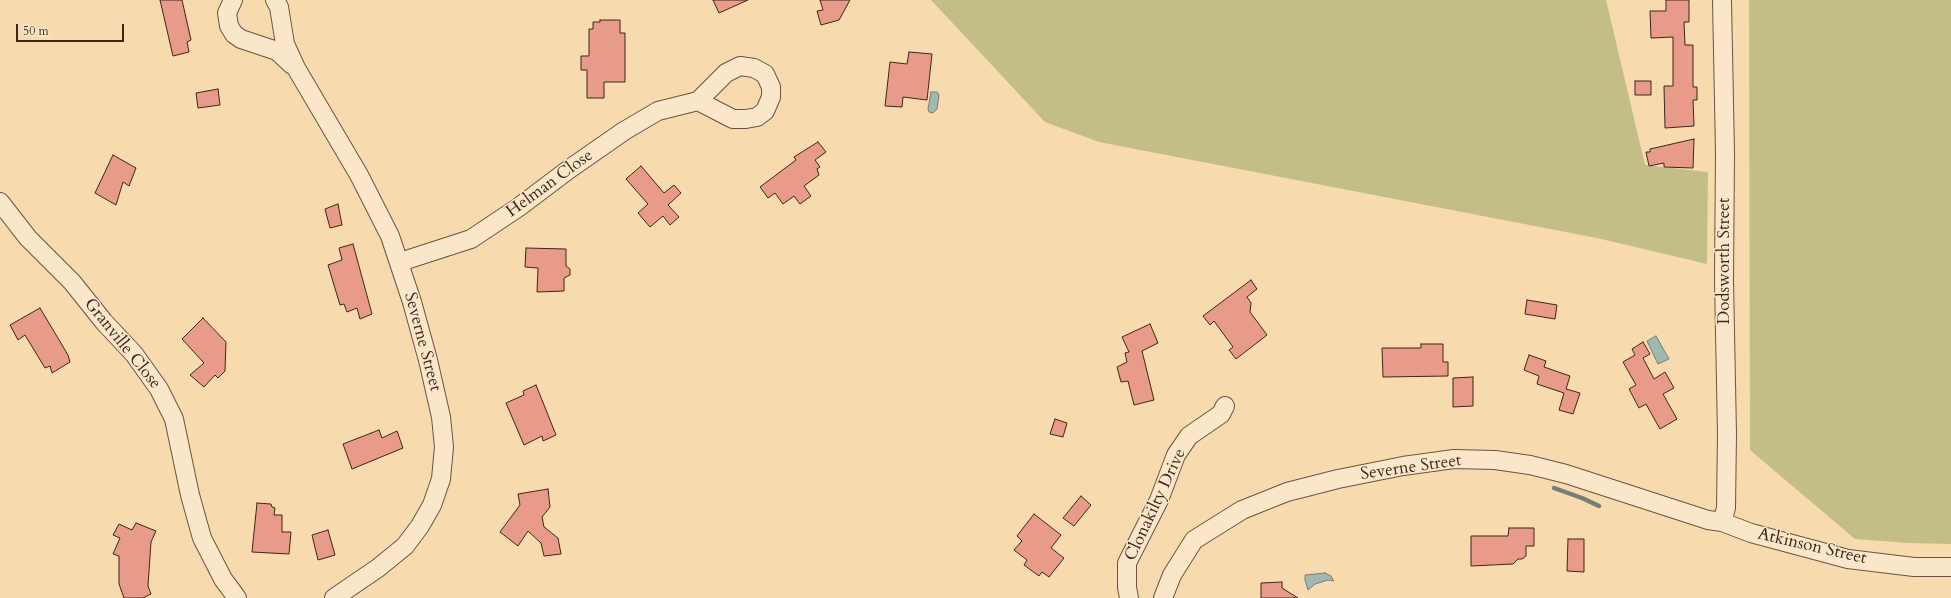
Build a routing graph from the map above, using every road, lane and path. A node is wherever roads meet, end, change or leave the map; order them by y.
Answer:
1 (232, 0) edge
2 (275, 0) edge
3 (1722, 0) edge
4 (280, 19) junction
5 (250, 42) junction
6 (296, 68) junction
7 (698, 101) dead end
8 (0, 202) edge
9 (400, 262) junction
10 (1226, 406) dead end
11 (1722, 522) junction
12 (1951, 567) edge
13 (237, 598) edge
14 (334, 598) edge
15 (1129, 598) edge
16 (1163, 598) edge

1 - 5 street, Severne Street
2 - 4 street, Severne Street
3 - 11 street, Dodsworth Street
4 - 5 street
4 - 6 street, Severne Street
5 - 6 street, Severne Street
6 - 9 street, Severne Street
7 - 9 street, Helman Close
8 - 13 street, Granville Close
9 - 14 street, Severne Street
10 - 15 street, Clonakilty Drive
11 - 12 street, Atkinson Street
11 - 16 street, Severne Street

